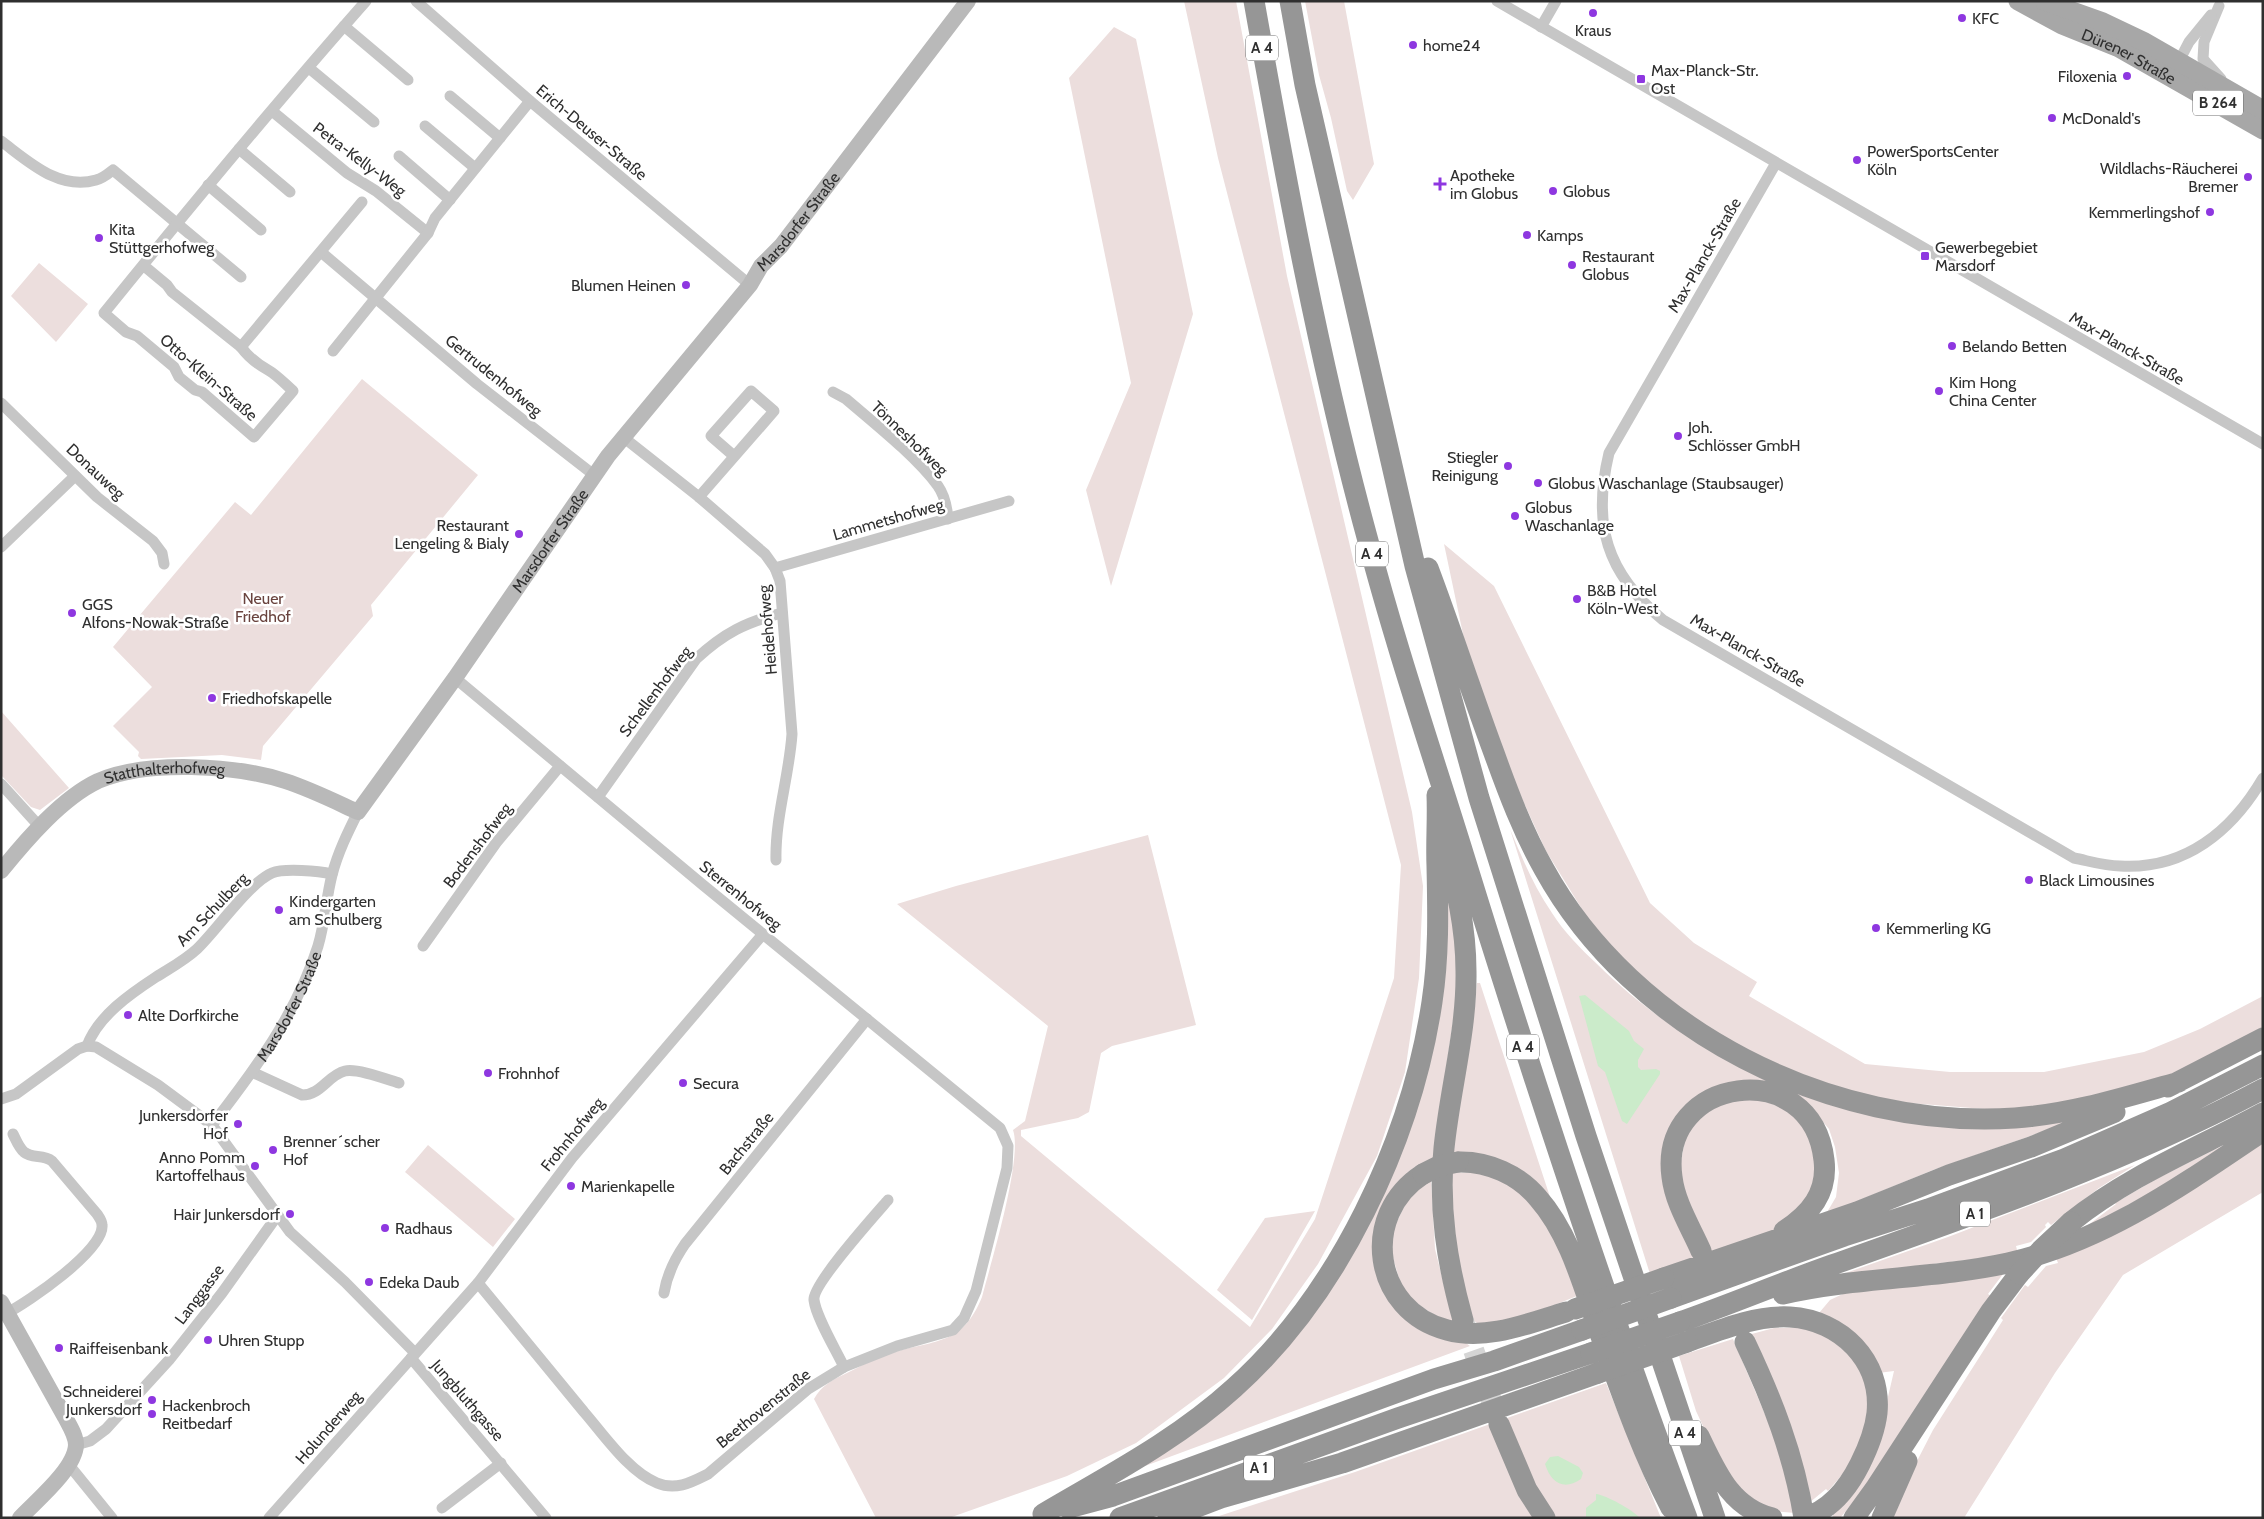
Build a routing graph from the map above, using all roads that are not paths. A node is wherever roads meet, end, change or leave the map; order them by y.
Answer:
1 (366, 1) edge
2 (416, 1) edge
3 (968, 1) edge
4 (1254, 1) edge
5 (1290, 1) edge
6 (1497, 1) edge
7 (1556, 1) edge
8 (2018, 1) edge
9 (2044, 1) edge
10 (2220, 3) edge
11 (2070, 12) edge
12 (344, 26) junction
13 (1541, 27) junction
14 (309, 68) junction
15 (2176, 69) junction
16 (408, 80) dead end
17 (2235, 93) junction
18 (450, 96) dead end
19 (530, 101) junction
20 (2263, 110) edge
21 (272, 111) junction
22 (374, 122) dead end
23 (425, 126) dead end
24 (2263, 130) edge
25 (500, 138) junction
26 (1, 140) edge
27 (239, 149) junction
28 (399, 156) dead end
29 (1776, 163) junction
30 (475, 168) junction
31 (208, 185) junction
32 (290, 192) dead end
33 (450, 200) junction
34 (362, 202) dead end
35 (178, 223) junction
36 (261, 230) dead end
37 (428, 233) junction
38 (321, 252) junction
39 (143, 264) junction
40 (241, 277) dead end
41 (750, 285) junction
42 (375, 298) junction
43 (241, 347) junction
44 (333, 351) dead end
45 (833, 392) dead end
46 (1, 403) edge
47 (622, 437) junction
48 (2259, 442) edge
49 (2263, 450) edge
50 (734, 456) junction
51 (594, 475) junction
52 (75, 476) junction
53 (1396, 479) junction
54 (698, 497) junction
55 (1010, 501) dead end
56 (948, 519) junction
57 (1, 547) edge
58 (164, 564) dead end
59 (775, 568) junction
60 (782, 613) junction
61 (455, 678) junction
62 (1436, 765) junction
63 (560, 766) junction
64 (2263, 778) edge
65 (1, 784) edge
66 (598, 797) junction
67 (358, 812) junction
68 (1438, 819) junction
69 (40, 827) junction
70 (776, 860) dead end
71 (1, 871) edge
72 (332, 874) junction
73 (763, 934) junction
74 (423, 946) dead end
75 (867, 1019) junction
76 (2263, 1038) edge
77 (86, 1046) junction
78 (2263, 1064) edge
79 (254, 1073) junction
80 (2180, 1082) junction
81 (399, 1083) dead end
82 (2263, 1089) edge
83 (1, 1099) edge
84 (2263, 1113) edge
85 (212, 1125) junction
86 (2263, 1131) edge
87 (13, 1134) dead end
88 (1006, 1138) joint
89 (2031, 1147) junction
90 (888, 1200) dead end
91 (277, 1216) junction
92 (1844, 1236) junction
93 (1769, 1241) junction
94 (1701, 1251) dead end
95 (478, 1282) junction
96 (664, 1293) dead end
97 (4, 1308) edge
98 (1571, 1311) junction
99 (1705, 1313) junction
100 (1463, 1320) tunnel mouth
101 (1745, 1342) dead end
102 (1658, 1348) junction
103 (413, 1355) junction
104 (844, 1367) junction
105 (1952, 1373) junction
106 (1434, 1379) junction
107 (1499, 1424) tunnel mouth
108 (76, 1445) junction
109 (501, 1463) junction
110 (69, 1465) junction
111 (442, 1508) dead end
112 (1038, 1516) edge
113 (1807, 1517) edge
114 (20, 1518) edge
115 (112, 1518) edge
116 (269, 1518) edge
117 (546, 1518) edge
118 (1120, 1518) edge
119 (1168, 1518) edge
120 (1545, 1518) edge
121 (1677, 1518) edge
122 (1687, 1518) edge
123 (1715, 1518) edge
124 (1772, 1518) edge
125 (1854, 1518) edge
126 (1882, 1518) edge

1 - 12 street
2 - 19 street, Erich-Deuser-Straße
3 - 41 street, Marsdorfer Straße
4 - 62 highway, A 4
5 - 53 highway, A 4
6 - 13 street, Max-Planck-Straße
7 - 13 street
8 - 11 main road, Dürener Straße / B 264
9 - 11 main road, Dürener Straße / B 264
10 - 15 street
10 - 17 street
11 - 15 main road, Dürener Straße / B 264
12 - 14 street
12 - 16 street
13 - 29 street, Max-Planck-Straße
14 - 21 street
14 - 22 street
15 - 17 main road, Dürener Straße / B 264
15 - 24 main road, Dürener Straße / B 264
17 - 20 main road, Dürener Straße / B 264
18 - 25 street
19 - 25 street
19 - 41 street, Erich-Deuser-Straße
21 - 27 street
21 - 37 street, Petra-Kelly-Weg
23 - 30 street
25 - 30 street
26 - 35 street
27 - 31 street
27 - 32 street
28 - 33 street
29 - 48 street, Max-Planck-Straße
29 - 64 street, Max-Planck-Straße
30 - 33 street
31 - 35 street
31 - 36 street
33 - 37 street
34 - 38 street
35 - 39 street
35 - 40 street
37 - 42 street
38 - 42 street, Gertrudenhofweg
38 - 43 street
39 - 43 street, Otto-Klein-Straße
39 - 43 street, Otto-Klein-Straße
41 - 47 street, Marsdorfer Straße
42 - 44 street
42 - 51 street, Gertrudenhofweg
45 - 56 street, Tönneshofweg
46 - 52 street, Donauweg
47 - 51 street, Marsdorfer Straße
47 - 54 street, Heidehofweg
48 - 49 street, Max-Planck-Straße
50 - 50 street
50 - 54 street
51 - 61 street, Marsdorfer Straße
52 - 57 street
52 - 58 street, Donauweg
53 - 80 highway
53 - 102 highway, A 4
54 - 59 street, Heidehofweg
55 - 56 street, Lammetshofweg
56 - 59 street, Lammetshofweg
59 - 60 street, Heidehofweg
60 - 66 street, Schellenhofweg
60 - 70 street, Heidehofweg
61 - 63 street, Sterrenhofweg
61 - 67 street, Marsdorfer Straße
62 - 68 highway
62 - 122 highway, A 4
63 - 66 street, Sterrenhofweg
63 - 74 street, Bodenshofweg
65 - 69 street
66 - 73 street, Sterrenhofweg
67 - 69 street, Statthalterhofweg
67 - 72 street, Marsdorfer Straße
68 - 100 highway
68 - 112 highway
69 - 71 street, Statthalterhofweg
72 - 77 street, Am Schulberg
72 - 79 street, Marsdorfer Straße
73 - 75 street, Sterrenhofweg
73 - 95 street, Frohnhofweg
75 - 88 street, Sterrenhofweg
75 - 96 street, Bachstraße
76 - 80 highway
77 - 83 street
77 - 85 street, Jungbluthgasse
78 - 92 highway, A 1
79 - 81 street
79 - 85 street, Marsdorfer Straße
80 - 89 highway
82 - 99 highway, A 1
84 - 105 highway, bridge
85 - 91 street, Jungbluthgasse
86 - 99 highway
87 - 97 street
88 - 104 street, Beethovenstraße
89 - 92 highway
89 - 93 highway
90 - 104 street
91 - 103 street, Jungbluthgasse
91 - 108 street, Langgasse
92 - 106 highway, A 1, bridge
93 - 94 highway
93 - 98 highway, bridge
95 - 103 street, Frohnhofweg
95 - 104 street, Beethovenstraße
97 - 108 street
98 - 106 highway
98 - 121 highway, bridge
99 - 118 highway, A 1, bridge
101 - 113 highway
102 - 123 highway, A 4
102 - 124 highway
103 - 109 street, Jungbluthgasse
103 - 116 street, Holunderweg
105 - 125 highway
105 - 126 highway
106 - 112 highway, A 1
107 - 120 highway
108 - 110 street
109 - 111 street, Jungbluthgasse
109 - 117 street, Jungbluthgasse
110 - 114 street
110 - 115 street
113 - 119 highway, bridge

